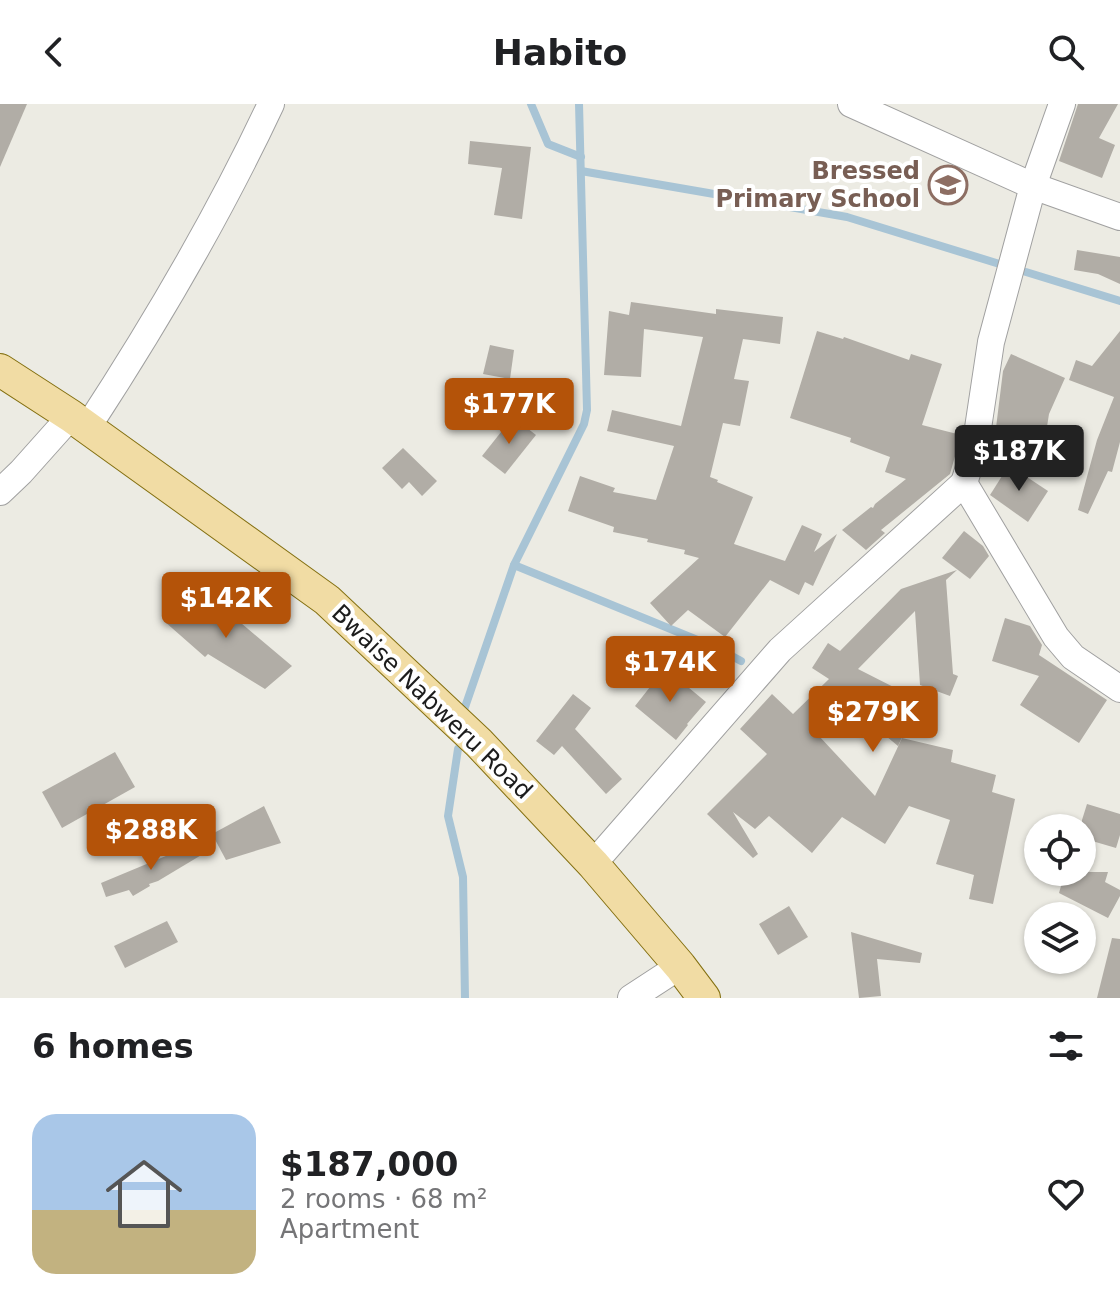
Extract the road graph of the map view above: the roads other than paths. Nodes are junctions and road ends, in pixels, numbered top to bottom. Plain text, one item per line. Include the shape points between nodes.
1 (271, 104) edge
2 (851, 104) edge
3 (1062, 104) edge
4 (1033, 186) junction
5 (1120, 217) edge
6 (0, 370) edge
7 (79, 422) junction
8 (964, 483) junction
9 (0, 492) edge
10 (1120, 689) edge
11 (593, 864) junction
12 (680, 966) junction
13 (631, 998) edge
14 (704, 998) edge

1 - 7 street via 203,238 131,362
2 - 4 street
3 - 4 street
4 - 5 street
4 - 8 street via 991,342 975,448
6 - 7 main road, Bwaise Nabweru Road
7 - 9 street
7 - 11 main road, Bwaise Nabweru Road via 327,600 479,743
8 - 10 street via 1056,637 1073,657
8 - 11 street via 780,650
11 - 12 main road, Bwaise Nabweru Road
12 - 13 street
12 - 14 main road, Bwaise Nabweru Road

